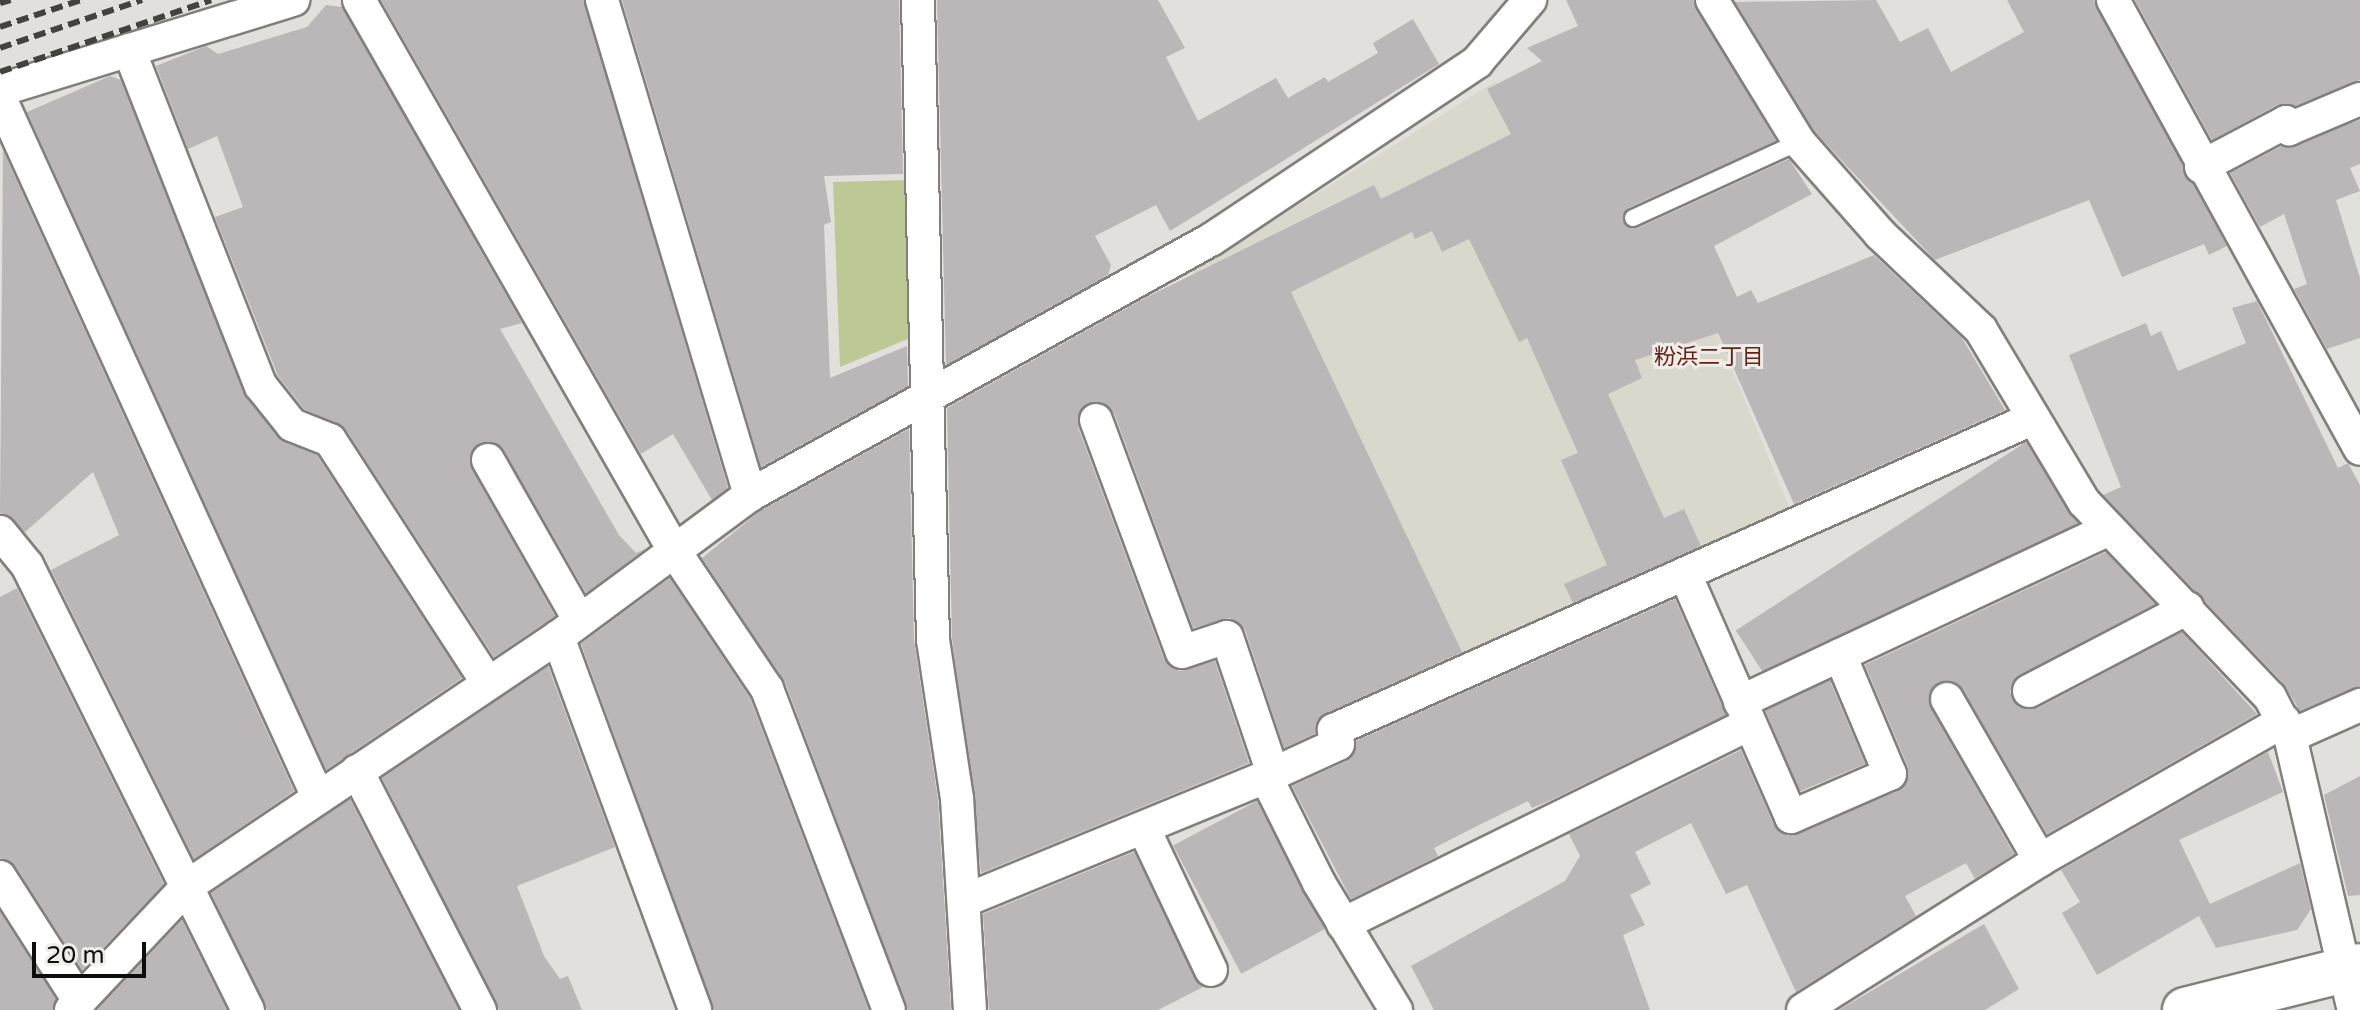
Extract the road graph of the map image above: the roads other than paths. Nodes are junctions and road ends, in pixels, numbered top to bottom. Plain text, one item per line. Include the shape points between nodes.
1 (293, 0) edge
2 (359, 0) edge
3 (602, 0) edge
4 (918, 0) edge
5 (1530, 0) edge
6 (1712, 0) edge
7 (2113, 0) edge
8 (129, 50) junction
9 (2360, 99) edge
10 (1, 106) edge
11 (1799, 142) junction
12 (2201, 167) junction
13 (1633, 218) dead end
14 (930, 398) junction
15 (2032, 419) junction
16 (1096, 420) dead end
17 (2360, 449) edge
18 (488, 460) dead end
19 (750, 495) junction
20 (2108, 530) junction
21 (0, 532) edge
22 (675, 552) junction
23 (1685, 574) junction
24 (2188, 608) junction
25 (569, 629) junction
26 (1840, 655) junction
27 (488, 683) junction
28 (2029, 691) dead end
29 (1947, 699) dead end
30 (2360, 705) edge
31 (1745, 713) junction
32 (2287, 728) junction
33 (357, 771) junction
34 (1269, 775) junction
35 (318, 797) junction
36 (1144, 829) junction
37 (2040, 860) junction
38 (0, 877) edge
39 (189, 885) junction
40 (966, 900) junction
41 (1343, 924) junction
42 (1211, 970) dead end
43 (2352, 982) edge
44 (76, 1006) edge
45 (248, 1010) edge
46 (480, 1010) edge
47 (695, 1010) edge
48 (889, 1010) edge
49 (970, 1010) edge
50 (1396, 1010) edge
51 (1803, 1010) edge
52 (2185, 1010) edge

1 - 8 street
2 - 22 street
3 - 19 street
4 - 14 street
5 - 14 street via 1477,62 1252,212
6 - 11 street
7 - 12 street
8 - 10 street
8 - 27 street via 261,386 292,425 330,440
9 - 12 street via 2289,129 2286,122
10 - 35 street
11 - 13 lane
11 - 15 street via 1880,234 1981,330
12 - 17 street
14 - 19 street
14 - 40 street via 933,640
15 - 20 street
15 - 23 street
16 - 34 street via 1182,652 1227,637
18 - 25 street
19 - 22 street
20 - 24 street
20 - 26 street
21 - 39 street via 27,565
22 - 25 street
22 - 48 street via 767,689
23 - 31 street
23 - 34 street via 1334,730 1338,744
24 - 28 street
24 - 32 street via 2235,653
25 - 27 street
25 - 47 street
26 - 31 street
26 - 31 street via 1890,774 1791,817
27 - 33 street
29 - 37 street
30 - 32 street
31 - 41 street
32 - 37 street
32 - 43 street
33 - 35 street
33 - 46 street
34 - 36 street
34 - 41 street
35 - 39 street
36 - 40 street
36 - 42 street
37 - 51 street
38 - 44 street
39 - 44 street
39 - 45 street
40 - 49 street
41 - 50 street
43 - 52 highway

